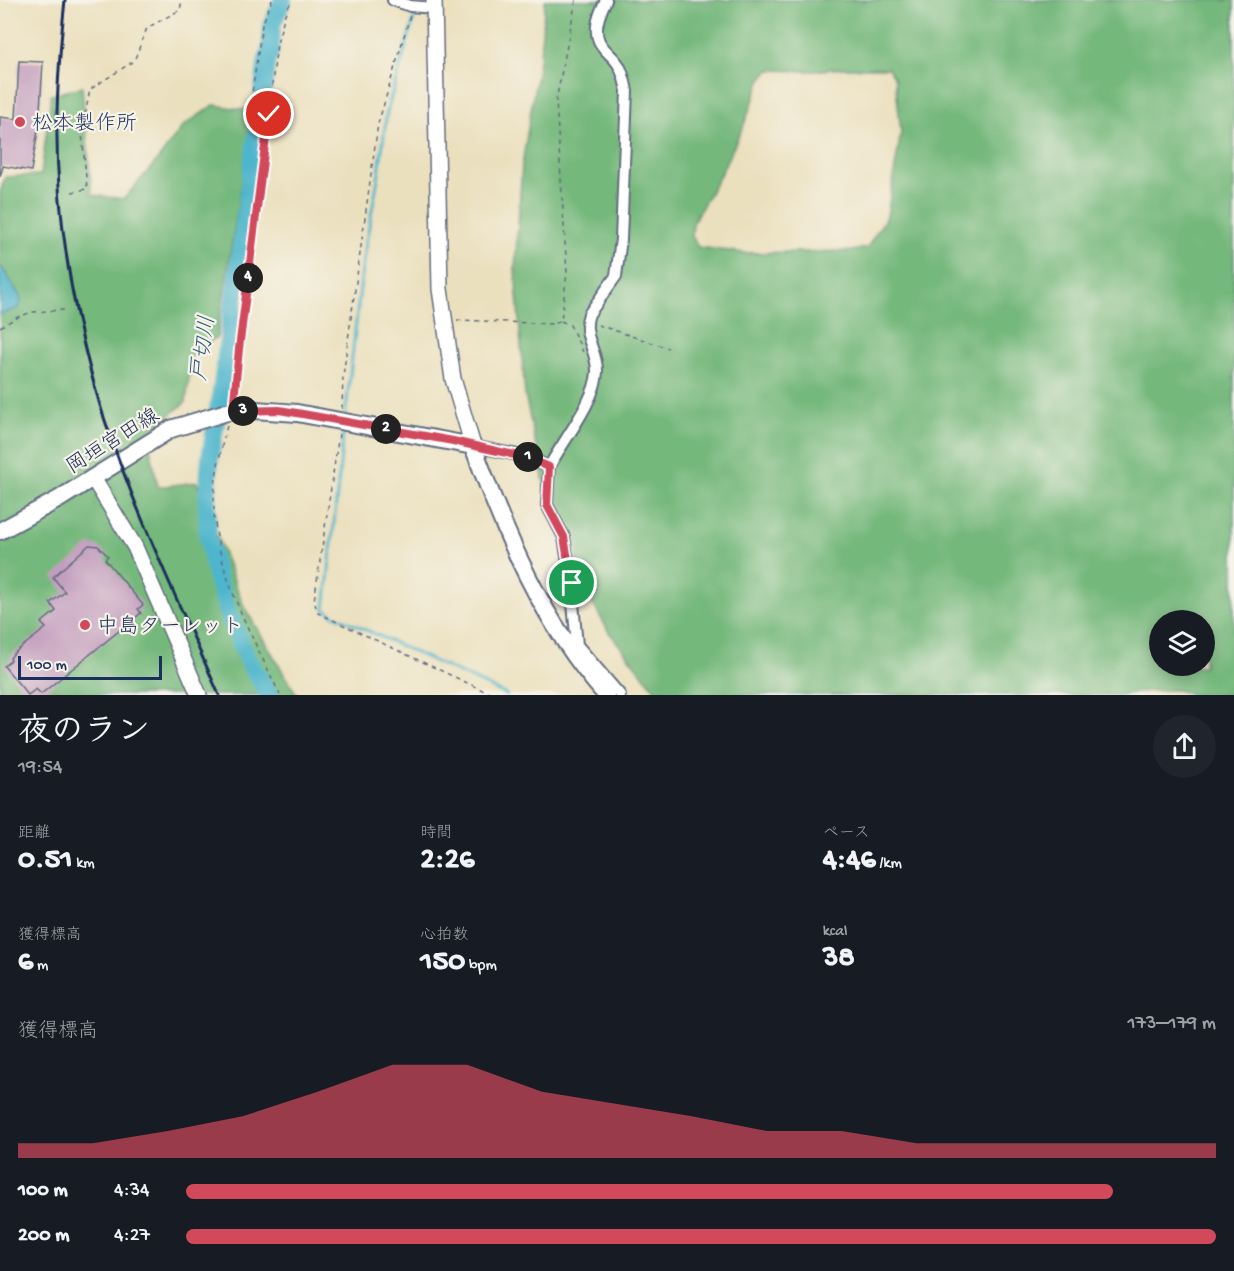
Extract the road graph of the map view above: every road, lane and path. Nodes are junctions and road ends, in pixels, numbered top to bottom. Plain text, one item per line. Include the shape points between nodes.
1 (182, 0) edge
2 (272, 0) edge
3 (292, 0) edge
4 (393, 0) edge
5 (576, 0) edge
6 (606, 0) edge
7 (434, 4) edge
8 (410, 6) junction
9 (251, 100) dead end
10 (72, 192) dead end
11 (64, 310) dead end
12 (561, 320) junction
13 (443, 321) junction
14 (586, 321) junction
15 (0, 327) edge
16 (668, 348) dead end
17 (597, 364) junction
18 (230, 412) junction
19 (341, 421) junction
20 (472, 446) junction
21 (549, 467) junction
22 (93, 478) junction
23 (0, 531) edge
24 (199, 695) edge
25 (280, 695) edge
26 (493, 695) edge
27 (606, 695) edge
28 (620, 695) edge

1 - 10 path via 180,10 147,28 134,61 92,88 82,133 87,189
2 - 9 path via 262,25
3 - 18 path via 277,44
4 - 8 street
5 - 12 path via 556,101 567,273
6 - 14 street via 600,12 598,36 617,63 627,91 621,239 616,276
7 - 8 street
7 - 13 street via 438,255
8 - 19 path via 378,124 343,376
11 - 15 path via 32,312
12 - 13 path via 555,324
12 - 17 path via 570,325 580,351
13 - 20 street via 453,379
14 - 16 path
14 - 17 street
17 - 21 street via 593,392
18 - 19 main road, 岡垣宮田線 via 279,410
18 - 22 main road, 岡垣宮田線 via 165,432
18 - 25 path via 218,465 214,521 224,570
19 - 20 main road, 岡垣宮田線
19 - 26 path via 314,601 318,613
20 - 21 street via 528,458
20 - 27 main road via 530,584 554,626
21 - 28 street via 547,505 564,537 577,645
22 - 23 main road, 岡垣宮田線
22 - 24 street via 142,562

